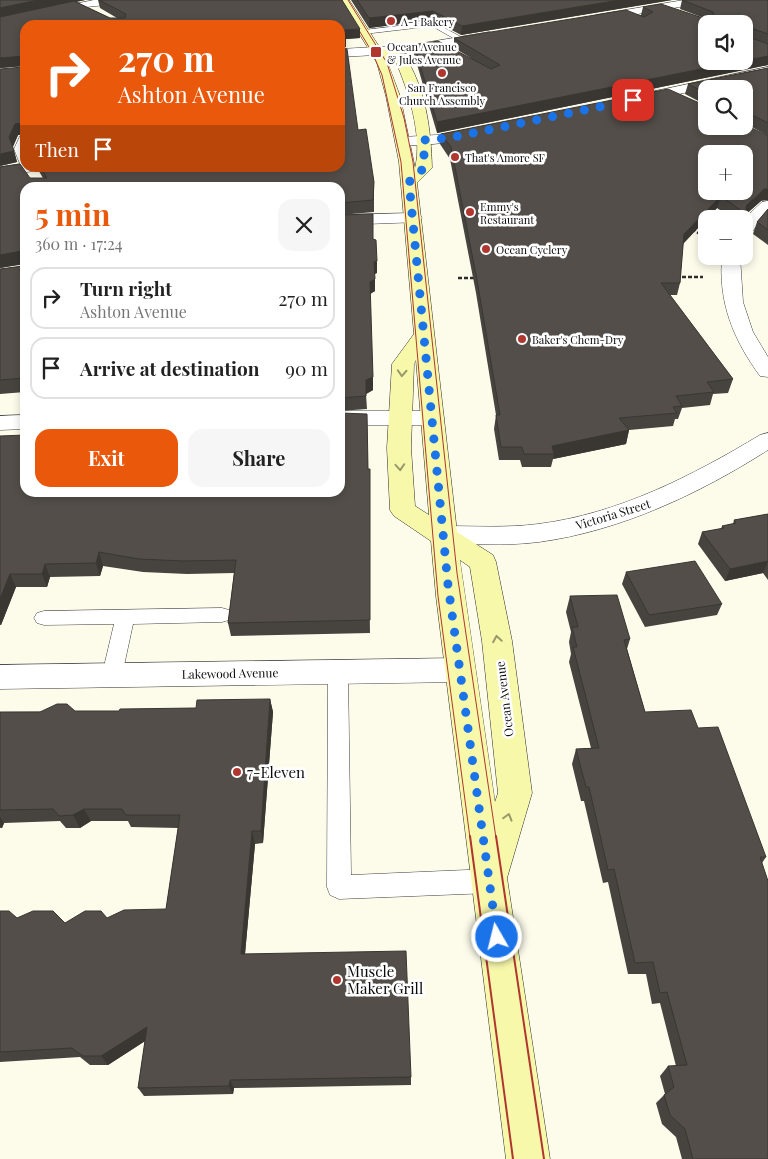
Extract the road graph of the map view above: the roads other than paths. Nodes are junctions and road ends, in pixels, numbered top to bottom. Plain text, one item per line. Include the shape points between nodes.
1 (54, 0) edge
2 (126, 0) edge
3 (344, 0) edge
4 (642, 0) edge
5 (703, 0) edge
6 (81, 3) edge
7 (660, 7) junction
8 (624, 13) junction
9 (101, 14) edge
10 (679, 14) edge
11 (638, 19) edge
12 (586, 20) edge
13 (0, 22) edge
14 (364, 32) junction
15 (501, 34) edge
16 (352, 38) edge
17 (463, 40) junction
18 (437, 44) junction
19 (377, 51) junction
20 (453, 53) edge
21 (345, 54) edge
22 (768, 71) edge
23 (667, 92) junction
24 (621, 102) edge
25 (687, 102) edge
26 (494, 128) edge
27 (424, 140) junction
28 (403, 141) junction
29 (0, 172) edge
30 (31, 172) edge
31 (409, 182) junction
32 (768, 206) edge
33 (413, 218) junction
34 (753, 218) edge
35 (345, 220) edge
36 (730, 265) edge
37 (424, 334) junction
38 (768, 371) edge
39 (345, 418) edge
40 (400, 418) junction
41 (432, 418) junction
42 (20, 422) edge
43 (0, 423) edge
44 (768, 440) edge
45 (443, 535) junction
46 (222, 615) dead end
47 (125, 617) junction
48 (44, 618) dead end
49 (460, 670) junction
50 (338, 672) junction
51 (112, 675) junction
52 (0, 677) edge
53 (490, 881) junction
54 (528, 1159) edge

1 - 6 street
2 - 6 street
3 - 14 main road, Ocean Avenue
4 - 7 street
5 - 7 street
6 - 9 street
6 - 13 street
7 - 8 street
7 - 10 street
8 - 11 lane
8 - 12 street
14 - 17 lane via 433,24
14 - 19 main road, Ocean Avenue
15 - 17 street
16 - 19 main road via 357,45
17 - 18 street
18 - 19 street
18 - 20 lane
19 - 21 street
19 - 27 main road via 400,58 414,94
19 - 28 main road, Ocean Avenue via 393,96
22 - 23 street
23 - 24 street
23 - 25 street
26 - 27 street
27 - 28 street
27 - 31 main road via 424,168
28 - 31 main road, Ocean Avenue
29 - 30 street
31 - 33 main road, Ocean Avenue
32 - 34 street
33 - 35 street
33 - 37 main road, Ocean Avenue
36 - 38 street via 728,277 743,334
37 -> 40 main road, Ocean Avenue via 403,364
37 - 41 main road, Ocean Avenue
39 - 40 street
40 - 41 street
40 -> 45 main road, Ocean Avenue via 404,510
41 - 45 main road, Ocean Avenue
42 - 43 street
44 - 45 street, Victoria Street via 718,472 644,506 533,534
45 - 49 main road, Ocean Avenue
53 -> 45 main road, Ocean Avenue via 515,793 497,641 483,562
46 - 47 lane
47 - 48 lane
47 - 51 lane
49 - 50 street, Lakewood Avenue
49 - 53 main road, Ocean Avenue
50 - 51 street, Lakewood Avenue
50 - 53 lane via 339,887
51 - 52 street, Lakewood Avenue
53 - 54 main road, Ocean Avenue

